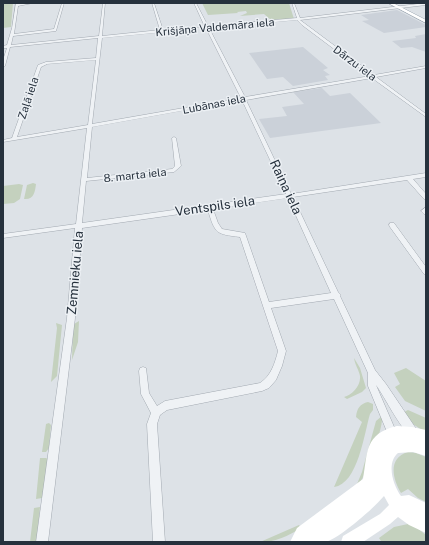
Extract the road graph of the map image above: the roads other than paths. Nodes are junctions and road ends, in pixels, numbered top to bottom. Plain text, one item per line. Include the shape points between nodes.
1 (32, 3) edge
2 (63, 3) edge
3 (104, 3) edge
4 (153, 3) edge
5 (195, 3) edge
6 (292, 3) edge
7 (390, 3) edge
8 (17, 4) edge
9 (426, 4) edge
10 (398, 8) junction
11 (299, 20) junction
12 (426, 22) edge
13 (207, 27) junction
14 (162, 31) junction
15 (12, 35) junction
16 (100, 37) junction
17 (8, 46) junction
18 (3, 47) edge
19 (96, 59) junction
20 (3, 66) edge
21 (426, 67) edge
22 (371, 75) junction
23 (243, 98) junction
24 (426, 116) edge
25 (90, 126) junction
26 (174, 138) dead end
27 (14, 139) junction
28 (3, 141) edge
29 (426, 175) edge
30 (408, 177) junction
31 (84, 180) junction
32 (289, 195) junction
33 (426, 198) edge
34 (210, 208) junction
35 (426, 209) edge
36 (426, 213) edge
37 (79, 225) junction
38 (392, 225) dead end
39 (3, 236) edge
40 (426, 272) edge
41 (337, 295) junction
42 (267, 306) junction
43 (143, 371) dead end
44 (372, 373) junction
45 (156, 412) junction
46 (421, 435) edge
47 (393, 440) junction
48 (426, 449) edge
49 (386, 484) junction
50 (398, 507) junction
51 (426, 511) edge
52 (426, 525) edge
53 (42, 542) edge
54 (159, 542) edge
55 (298, 542) edge
56 (309, 542) edge
57 (349, 542) edge

1 - 8 street
2 - 15 street via 54,30
3 - 16 street, Zemnieku iela
4 - 14 street
5 - 13 street, Raiņa iela
6 - 11 street
7 - 10 main road
8 - 15 street
9 - 10 street, Krišjāņa Valdemāra iela
10 - 11 street, Krišjāņa Valdemāra iela
10 - 12 main road
11 - 13 street, Krišjāņa Valdemāra iela
11 - 22 street, Dārzu iela
13 - 14 street, Krišjāņa Valdemāra iela
13 - 23 street, Raiņa iela
14 - 16 street, Krišjāņa Valdemāra iela
15 - 17 street
16 - 17 street, Krišjāņa Valdemāra iela
16 - 19 street, Zemnieku iela
17 - 18 street, Krišjāņa Valdemāra iela
17 - 20 street
19 - 25 street, Zemnieku iela
19 - 27 street, Zaļā iela via 46,63 39,66
21 - 22 street, Lubānas iela
22 - 23 street, Lubānas iela
22 - 24 street, Dārzu iela
23 - 25 street, Lubānas iela
23 - 32 street, Raiņa iela
25 - 27 street, Lubānas iela
25 - 31 street, Zemnieku iela
26 - 31 street, 8. marta iela via 178,166 174,170
27 - 28 street, Lubānas iela
29 - 30 street, Ventspils iela
30 - 32 street, Ventspils iela
30 - 33 street
31 - 37 street, Zemnieku iela
32 - 34 street, Ventspils iela
32 - 41 street, Raiņa iela
34 - 37 street, Ventspils iela
34 - 42 street via 220,232 243,235
35 - 36 street
37 - 39 street, Ventspils iela
37 - 53 street, Zemnieku iela via 71,318
38 - 40 street
41 - 42 street
41 - 44 street, Raiņa iela
42 - 45 street via 282,351 267,385 165,406
43 - 45 street via 145,394
44 - 46 street, Raiņa iela via 382,384 402,418
44 - 47 street, Raiņa iela via 372,386
45 - 54 street via 152,424
46 - 47 main road
47 - 48 main road via 400,445
47 - 49 main road via 384,464
47 - 55 main road via 381,440 374,449 369,484 303,534
49 - 50 main road
49 - 56 main road via 371,500 335,528
50 - 51 main road via 409,503
50 - 52 main road
50 - 57 main road via 385,519

